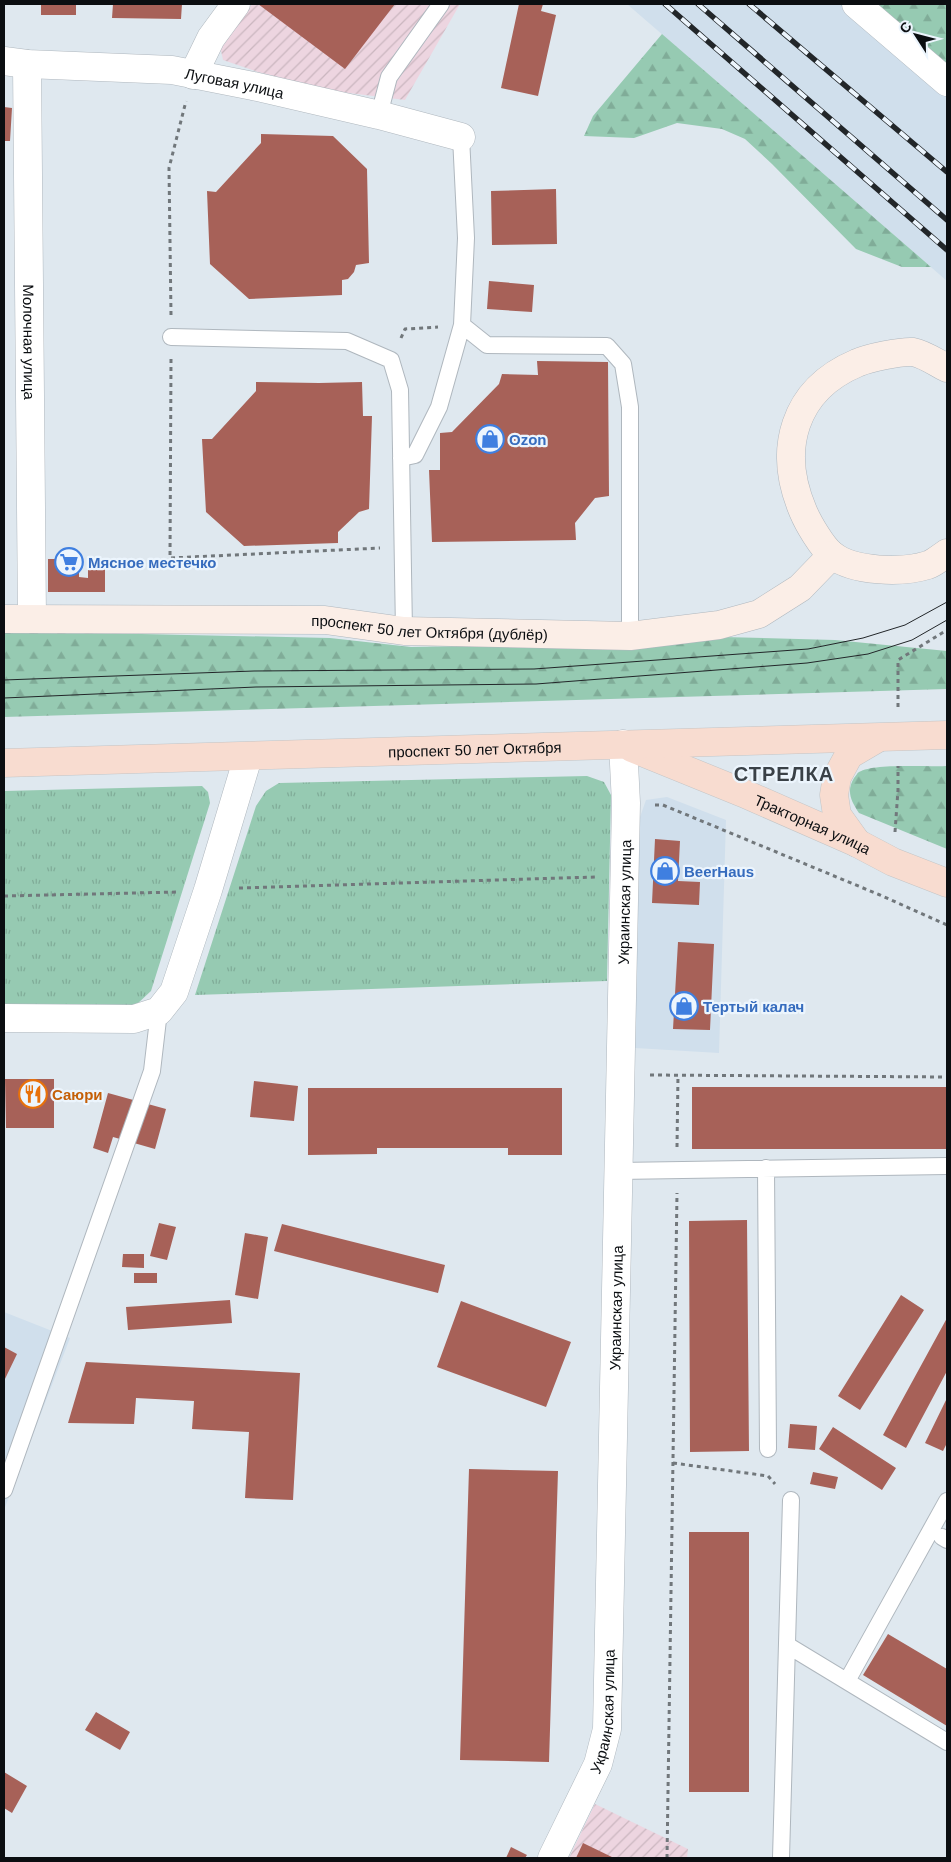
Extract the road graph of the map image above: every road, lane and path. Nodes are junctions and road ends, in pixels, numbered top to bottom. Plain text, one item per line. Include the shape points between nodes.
1 (236, 4) edge
2 (441, 4) edge
3 (856, 4) edge
4 (15, 62) edge
5 (193, 75) junction
6 (947, 82) edge
7 (379, 115) junction
8 (462, 137) joint
9 (462, 325) junction
10 (171, 337) junction
11 (390, 360) junction
12 (947, 368) edge
13 (401, 458) junction
14 (403, 547) junction
15 (947, 554) edge
16 (832, 555) junction
17 (4, 618) edge
18 (32, 618) junction
19 (947, 630) edge
20 (404, 631) junction
21 (630, 636) junction
22 (947, 735) edge
23 (888, 737) junction
24 (623, 744) junction
25 (248, 757) junction
26 (4, 763) edge
27 (898, 790) dead end
28 (626, 803) junction
29 (857, 843) junction
30 (600, 877) dead end
31 (947, 883) edge
32 (208, 890) junction
33 (4, 896) edge
34 (947, 925) edge
35 (159, 1011) junction
36 (4, 1018) edge
37 (621, 1075) junction
38 (678, 1075) junction
39 (947, 1077) edge
40 (947, 1166) edge
41 (766, 1168) junction
42 (677, 1170) junction
43 (618, 1171) junction
44 (768, 1449) dead end
45 (673, 1463) junction
46 (4, 1490) edge
47 (791, 1500) joint
48 (947, 1501) edge
49 (788, 1645) junction
50 (847, 1681) junction
51 (947, 1742) edge
52 (552, 1858) edge
53 (667, 1858) edge
54 (781, 1858) edge

1 - 5 street via 212,38
2 - 7 lane via 390,77
3 - 6 street
4 - 5 street, Луговая улица via 172,70
4 - 18 street, Молочная улица
5 - 7 street, Луговая улица
5 - 10 path via 169,168
7 - 8 street, Луговая улица
8 - 9 lane via 466,238
9 - 11 path via 405,329
9 - 13 lane via 439,407 415,455
9 - 21 lane via 487,345 607,346 623,364 630,407
10 - 11 lane via 347,342
10 - 14 path via 170,558
11 - 13 lane via 400,390
12 - 16 street via 913,352 869,358 845,368 824,383 803,407 792,435 795,491 809,525
13 - 14 lane
14 - 20 lane
15 - 16 street via 928,565 886,571 853,565
16 - 21 street, проспект 50 лет Октября (дублёр) via 800,588 759,614 719,625
17 - 18 street, проспект 50 лет Октября (дублёр)
18 - 20 street, проспект 50 лет Октября (дублёр) via 325,620
19 - 23 path via 898,660
20 - 21 street, проспект 50 лет Октября (дублёр)
22 - 23 main road, проспект 50 лет Октября
23 - 24 main road, проспект 50 лет Октября
23 - 27 path
23 - 29 main road via 849,755 837,777 834,795 837,815
24 - 25 main road, проспект 50 лет Октября
24 - 28 street, Украинская улица
24 - 29 main road, Тракторная улица
25 - 26 main road, проспект 50 лет Октября
25 - 32 street
28 - 34 path via 663,805
28 - 37 street, Украинская улица
29 - 31 main road, Тракторная улица via 893,862
30 - 32 path
32 - 33 path
32 - 35 street via 174,992
35 - 36 street via 134,1019
35 - 46 lane via 152,1071
37 - 38 path
37 - 43 street, Украинская улица
38 - 39 path
38 - 42 path
40 - 41 lane
41 - 42 lane
41 - 44 lane
42 - 43 lane
42 - 45 path
43 - 52 street, Украинская улица via 607,1729 598,1764
45 - 47 path via 768,1476
45 - 53 path
47 - 49 lane
48 - 50 lane
49 - 50 lane
49 - 54 lane
50 - 51 lane

